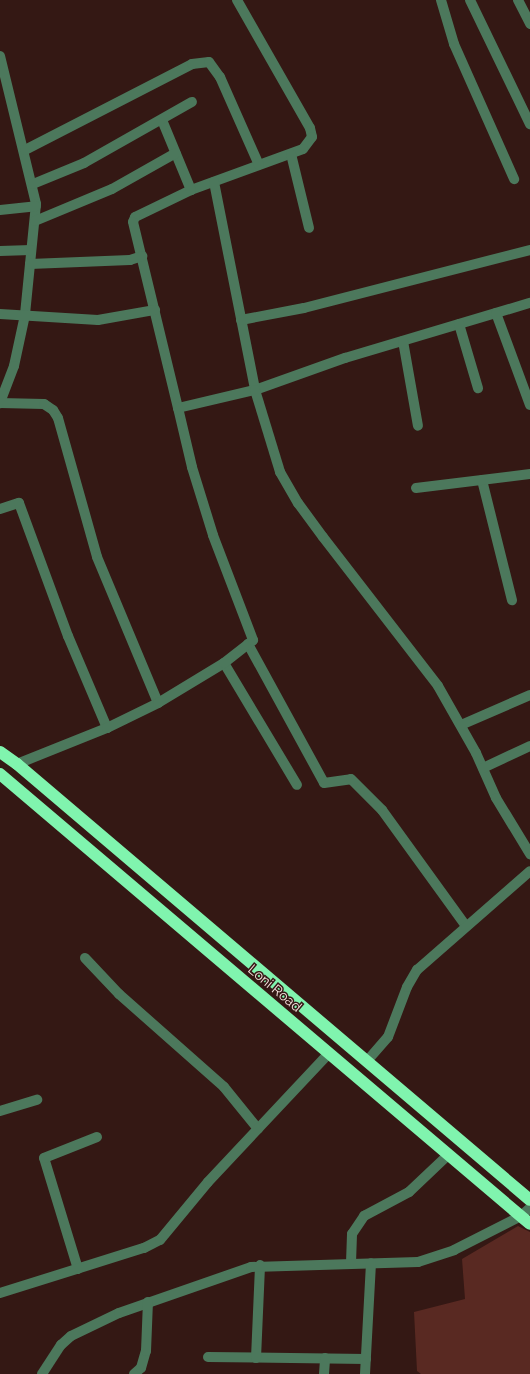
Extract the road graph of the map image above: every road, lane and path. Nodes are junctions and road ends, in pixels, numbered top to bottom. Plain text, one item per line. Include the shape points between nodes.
1 (237, 0) edge
2 (441, 0) edge
3 (470, 0) edge
4 (518, 0) edge
5 (530, 24) edge
6 (0, 56) edge
7 (192, 102) dead end
8 (162, 120) junction
9 (530, 124) edge
10 (25, 150) junction
11 (176, 153) junction
12 (291, 154) junction
13 (259, 165) junction
14 (514, 179) dead end
15 (214, 182) junction
16 (33, 184) junction
17 (191, 190) junction
18 (36, 206) junction
19 (0, 210) edge
20 (35, 221) junction
21 (309, 228) dead end
22 (32, 250) junction
23 (530, 250) edge
24 (0, 252) edge
25 (142, 256) junction
26 (30, 264) junction
27 (530, 303) edge
28 (155, 310) junction
29 (496, 313) junction
30 (0, 314) edge
31 (25, 315) junction
32 (241, 320) junction
33 (459, 324) junction
34 (403, 341) junction
35 (478, 388) dead end
36 (255, 390) junction
37 (0, 403) edge
38 (530, 405) edge
39 (178, 408) junction
40 (418, 426) dead end
41 (530, 474) edge
42 (482, 480) junction
43 (416, 488) dead end
44 (0, 509) edge
45 (512, 600) dead end
46 (248, 644) junction
47 (224, 663) junction
48 (530, 695) edge
49 (158, 704) junction
50 (461, 725) junction
51 (107, 728) junction
52 (530, 746) edge
53 (0, 752) edge
54 (17, 764) junction
55 (483, 768) junction
56 (0, 774) edge
57 (297, 785) dead end
58 (530, 854) edge
59 (530, 871) edge
60 (466, 926) junction
61 (85, 958) dead end
62 (328, 1053) junction
63 (367, 1061) junction
64 (37, 1100) dead end
65 (0, 1111) edge
66 (258, 1129) junction
67 (97, 1137) dead end
68 (448, 1155) junction
69 (530, 1200) edge
70 (527, 1216) edge
71 (351, 1263) junction
72 (370, 1263) junction
73 (260, 1265) junction
74 (78, 1269) junction
75 (0, 1293) edge
76 (148, 1302) junction
77 (208, 1357) dead end
78 (256, 1358) junction
79 (325, 1358) junction
80 (366, 1359) junction
81 (42, 1374) edge
82 (134, 1374) edge
83 (324, 1374) edge
84 (365, 1374) edge

1 - 12 street via 310,128 312,137 309,144
2 - 14 street via 454,44
3 - 9 street
4 - 5 street
6 - 10 street
7 - 8 street
8 - 11 street
8 - 16 street via 84,163
10 - 13 street via 192,64 209,62 220,77
10 - 16 street
11 - 17 street
11 - 20 street via 112,188
12 - 13 street
12 - 21 street
13 - 15 street
15 - 17 street
15 - 32 street
16 - 18 street
17 - 25 street via 135,217 133,222
18 - 19 street
18 - 20 street
20 - 22 street
22 - 24 street
22 - 26 street
23 - 32 street via 304,308
25 - 26 street via 130,260
25 - 28 street
26 - 31 street
27 - 29 street
28 - 31 street via 98,320
28 - 39 street
29 - 33 street
29 - 38 street
30 - 31 street
31 - 37 street via 14,366
32 - 36 street
33 - 34 street
33 - 35 street
34 - 36 street
34 - 40 street
36 - 39 street
36 - 50 street via 280,472 298,503 438,686
37 - 49 street via 44,404 53,410 58,418 97,557
39 - 46 street via 192,467 213,535 253,640
41 - 42 street
42 - 43 street
42 - 45 street
44 - 51 street via 19,504 68,636
46 - 47 street
46 - 60 street via 324,783 351,779 382,810
47 - 49 street
47 - 57 street
48 - 50 street
49 - 51 street
50 - 55 street
51 - 54 street
52 - 55 street
53 - 54 highway, Loni Road
54 - 63 highway, Loni Road
55 - 58 street via 496,798
56 - 62 highway, Loni Road
59 - 60 street
60 - 63 street via 416,970 388,1037
61 - 66 street via 119,994 224,1087
62 - 66 street
62 - 68 highway, Loni Road
63 - 69 highway, Loni Road
64 - 65 street
66 - 74 street via 160,1240 144,1248
67 - 74 street via 44,1158
68 - 70 highway, Loni Road
68 - 71 street via 409,1192 364,1216 352,1234
70 - 72 street via 435,1258 418,1262
71 - 72 street
71 - 73 street
72 - 80 street
73 - 76 street
73 - 78 street
74 - 75 street
76 - 81 street via 119,1312 71,1336 61,1345
76 - 82 street via 146,1352 141,1368
77 - 78 street
78 - 79 street
79 - 80 street
79 - 83 street
80 - 84 street

